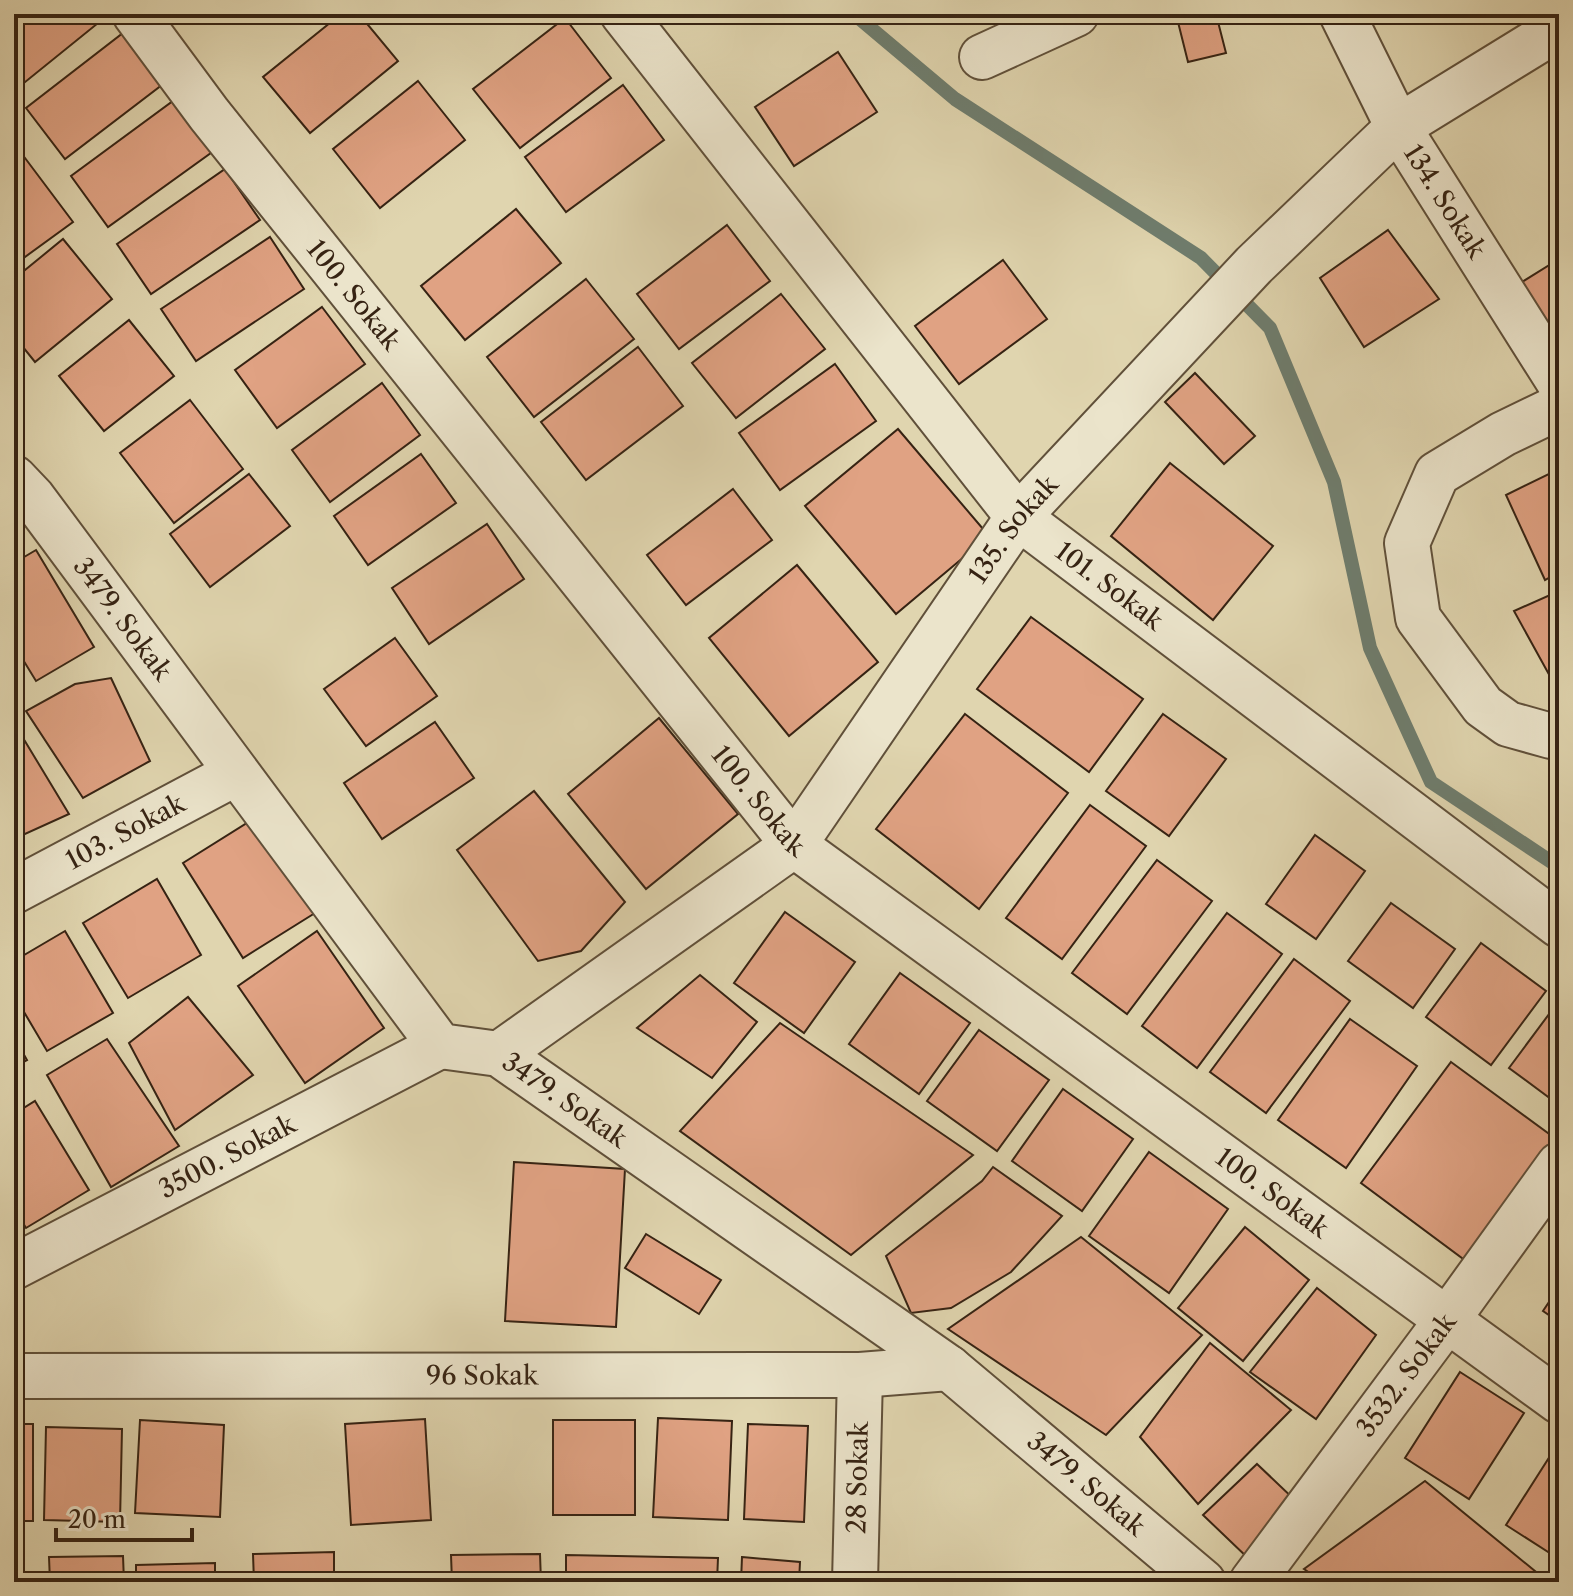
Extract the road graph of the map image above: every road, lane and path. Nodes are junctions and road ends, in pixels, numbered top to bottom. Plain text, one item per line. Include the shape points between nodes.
1 (135, 14) edge
2 (623, 14) edge
3 (1076, 14) edge
4 (1342, 14) edge
5 (1559, 28) edge
6 (982, 57) dead end
7 (1398, 127) junction
8 (1559, 382) edge
9 (1559, 407) edge
10 (20, 495) edge
11 (1018, 517) junction
12 (1559, 735) edge
13 (236, 773) junction
14 (794, 845) junction
15 (14, 891) edge
16 (1559, 925) edge
17 (440, 1046) junction
18 (499, 1054) junction
19 (1559, 1165) edge
20 (14, 1267) edge
21 (1447, 1320) junction
22 (949, 1368) junction
23 (860, 1375) junction
24 (14, 1376) edge
25 (1559, 1401) edge
26 (855, 1582) edge
27 (1203, 1582) edge
28 (1252, 1582) edge

1 - 14 street, 100. Sokak via 209,114
2 - 11 street, 101. Sokak
3 - 6 street
4 - 7 street, 134. Sokak
5 - 7 street, 135. Sokak
7 - 8 street, 134. Sokak
7 - 11 street, 135. Sokak via 1254,265
9 - 12 street via 1437,474 1407,543 1418,618 1483,706 1508,724
10 - 13 street, 3479. Sokak
11 - 14 street, 135. Sokak
11 - 16 street, 101. Sokak
13 - 15 street, 103. Sokak
13 - 17 street, 3479. Sokak
14 - 18 street, 135. Sokak
14 - 21 street, 100. Sokak
17 - 18 street, 3479. Sokak
17 - 20 street, 3500. Sokak
18 - 22 street, 3479. Sokak
19 - 21 street, 3532. Sokak
21 - 25 street, 100. Sokak
21 - 28 street, 3532. Sokak
22 - 23 street, 96 Sokak
22 - 27 street, 3479. Sokak
23 - 24 street, 96 Sokak
23 - 26 street, 28 Sokak

